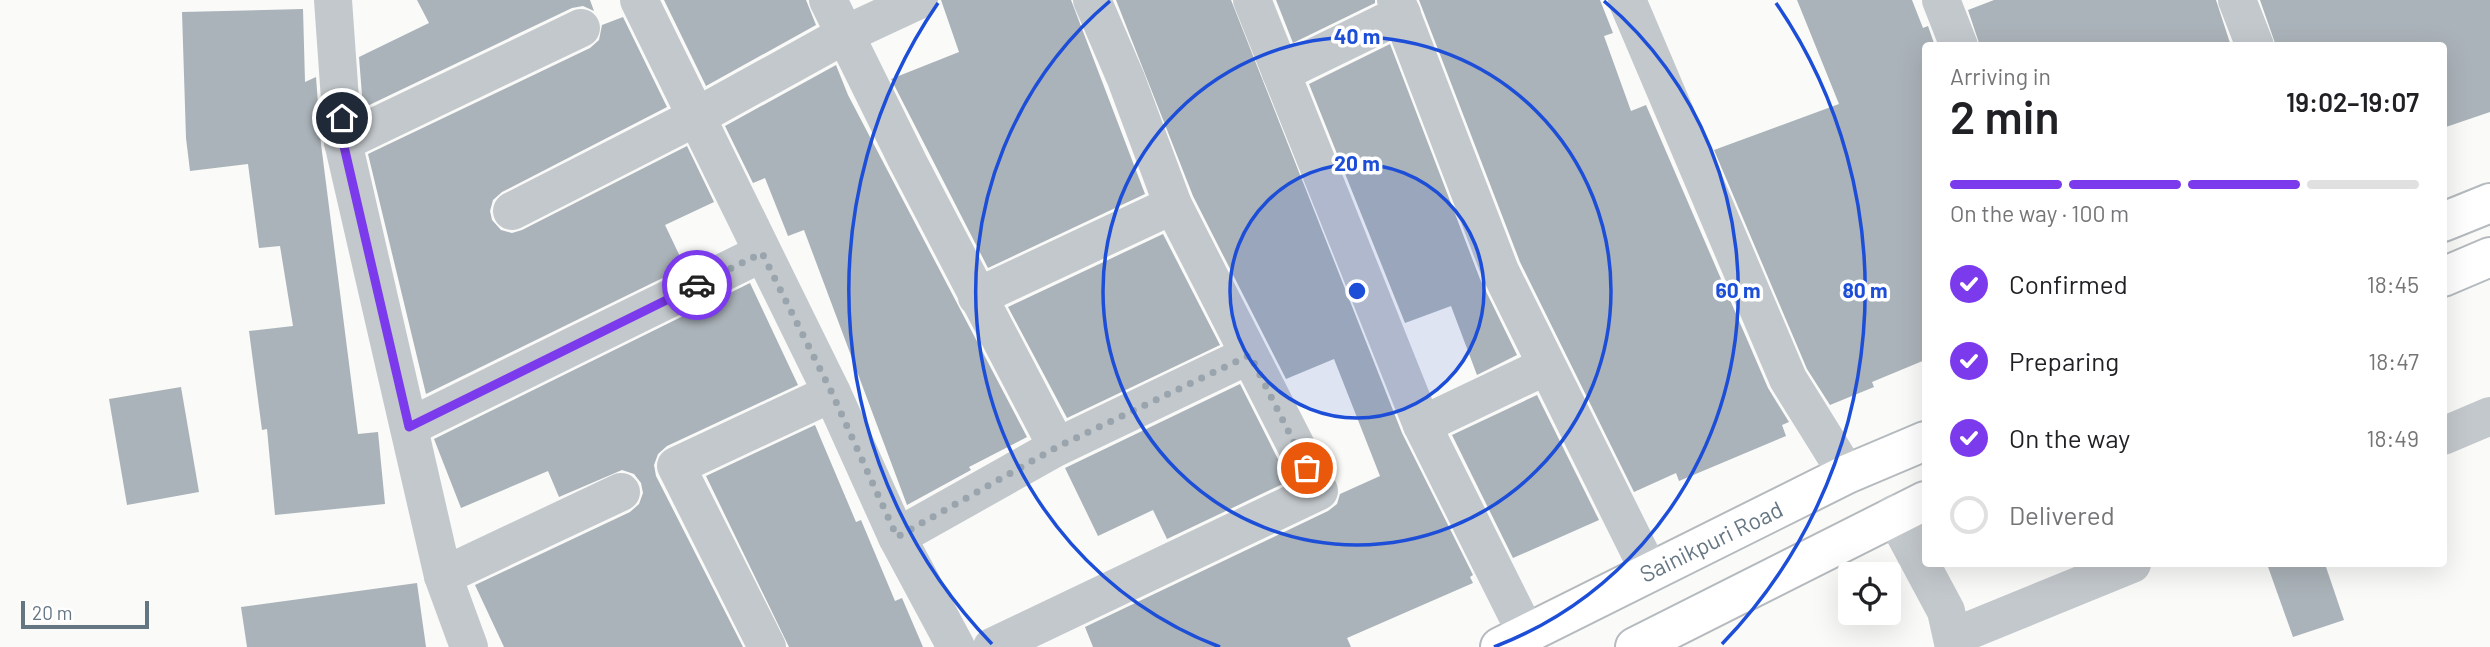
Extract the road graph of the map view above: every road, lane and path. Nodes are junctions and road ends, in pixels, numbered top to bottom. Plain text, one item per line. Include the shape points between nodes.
1 (332, 0) edge
2 (639, 0) edge
3 (828, 0) edge
4 (919, 0) edge
5 (1092, 0) edge
6 (1252, 0) edge
7 (1628, 0) edge
8 (1941, 0) edge
9 (2236, 0) edge
10 (1399, 7) edge
11 (580, 28) dead end
12 (846, 34) junction
13 (1957, 42) edge
14 (2253, 42) edge
15 (1281, 73) junction
16 (694, 118) junction
17 (343, 142) junction
18 (2490, 203) edge
19 (1173, 205) junction
20 (512, 211) dead end
21 (2447, 220) edge
22 (762, 253) junction
23 (2490, 257) edge
24 (2447, 275) edge
25 (977, 297) junction
26 (1250, 355) junction
27 (1546, 366) junction
28 (832, 393) junction
29 (2490, 416) edge
30 (1422, 425) junction
31 (409, 427) junction
32 (2447, 434) edge
33 (1922, 441) edge
34 (1057, 447) junction
35 (1847, 474) junction
36 (621, 492) dead end
37 (1910, 507) edge
38 (897, 537) junction
39 (1922, 542) edge
40 (1931, 567) edge
41 (2125, 567) edge
42 (1649, 571) junction
43 (443, 576) junction
44 (1513, 640) edge
45 (1954, 642) edge
46 (469, 647) edge
47 (767, 647) edge
48 (956, 647) edge
49 (992, 647) edge
50 (1635, 647) edge

1 - 17 street
2 - 16 street
3 - 12 street
4 - 12 street
5 - 19 street
6 - 15 street
7 - 35 street via 1788,379
8 - 13 street
9 - 14 street
10 - 15 street
10 - 27 street via 1500,271
11 - 17 street
12 - 16 street
12 - 25 street
15 - 30 street
16 - 20 street
16 - 22 street
17 - 31 street
18 - 21 main road
19 - 25 street
19 - 26 street
22 - 28 street
22 - 31 street
23 - 24 main road
25 - 34 street
26 - 34 street
26 - 49 street via 1319,491
27 - 30 street
27 - 42 street
28 - 38 street
28 - 47 street via 676,466
29 - 32 street
30 - 44 street
31 - 43 street
33 - 35 main road, Sainikpuri Road
34 - 38 street
35 - 42 main road, Sainikpuri Road
36 - 43 street
37 - 39 street
37 - 50 main road
38 - 48 street
40 - 45 street
41 - 45 street
42 - 44 main road, Sainikpuri Road
43 - 46 street

